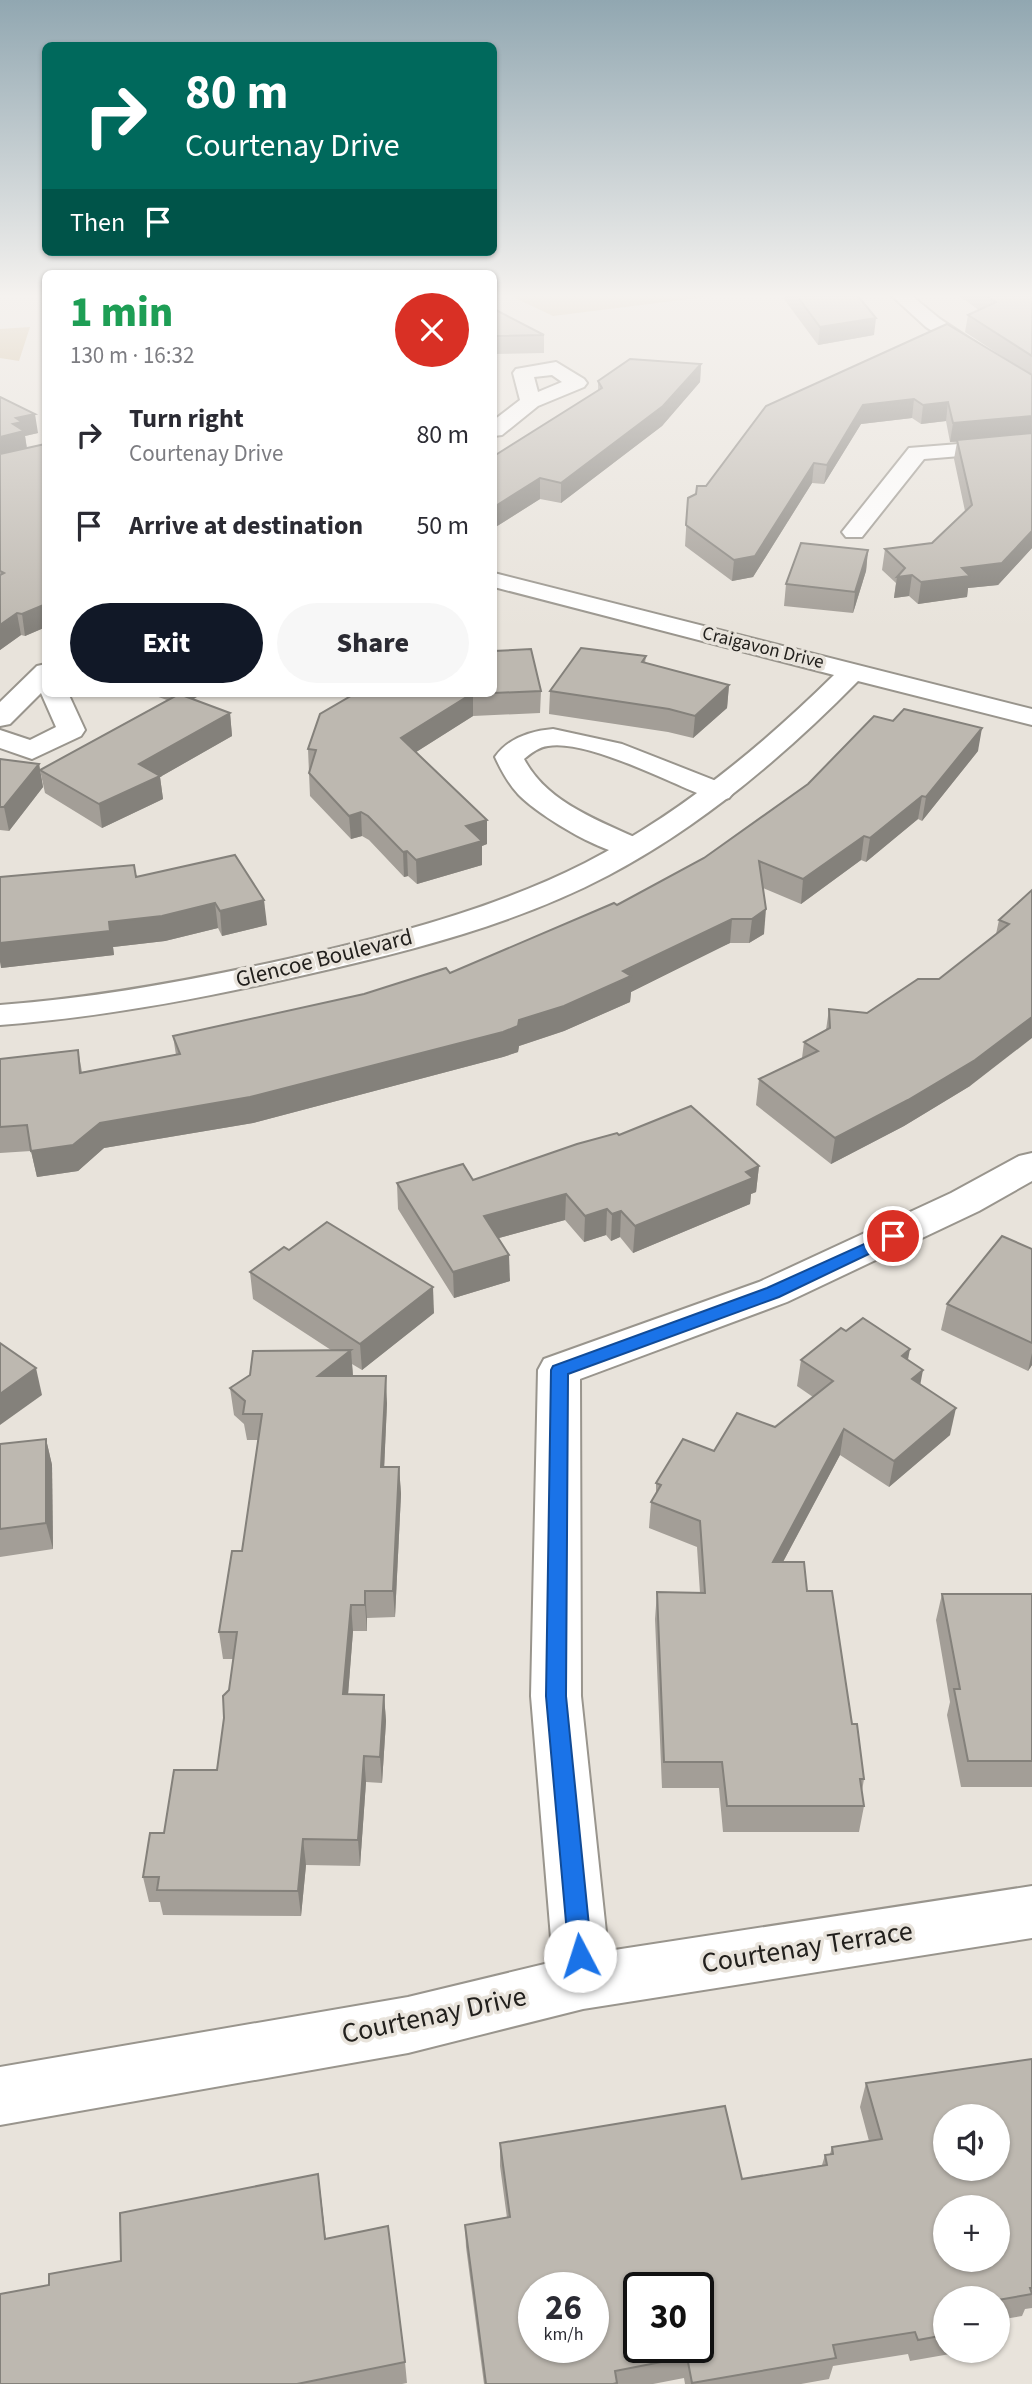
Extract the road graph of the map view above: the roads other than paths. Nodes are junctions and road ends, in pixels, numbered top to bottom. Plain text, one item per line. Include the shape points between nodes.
1 (524, 407) edge
2 (497, 428) edge
3 (1032, 444) edge
4 (854, 532) dead end
5 (497, 581) edge
6 (853, 671) junction
7 (42, 675) edge
8 (56, 697) edge
9 (1032, 717) edge
10 (0, 718) edge
11 (0, 738) edge
12 (719, 792) junction
13 (632, 848) junction
14 (0, 1016) edge
15 (1032, 1165) edge
16 (1032, 1912) edge
17 (583, 1982) junction
18 (0, 2096) edge

1 - 2 street
3 - 4 street via 917,453
5 - 6 street, Craigavon Drive
6 - 9 street, Craigavon Drive
6 - 12 street, Glencoe Boulevard via 770,752
7 - 10 street
8 - 11 street via 71,730 32,750
12 - 13 street, Glencoe Boulevard
12 - 13 street via 584,741 553,737 525,743 509,757 516,776 568,817
13 - 14 street, Glencoe Boulevard via 556,889 469,921 331,960 180,992
15 - 17 street via 773,1293 559,1370 556,1696
16 - 17 street, Courtenay Terrace
17 - 18 street, Courtenay Drive via 408,2025

